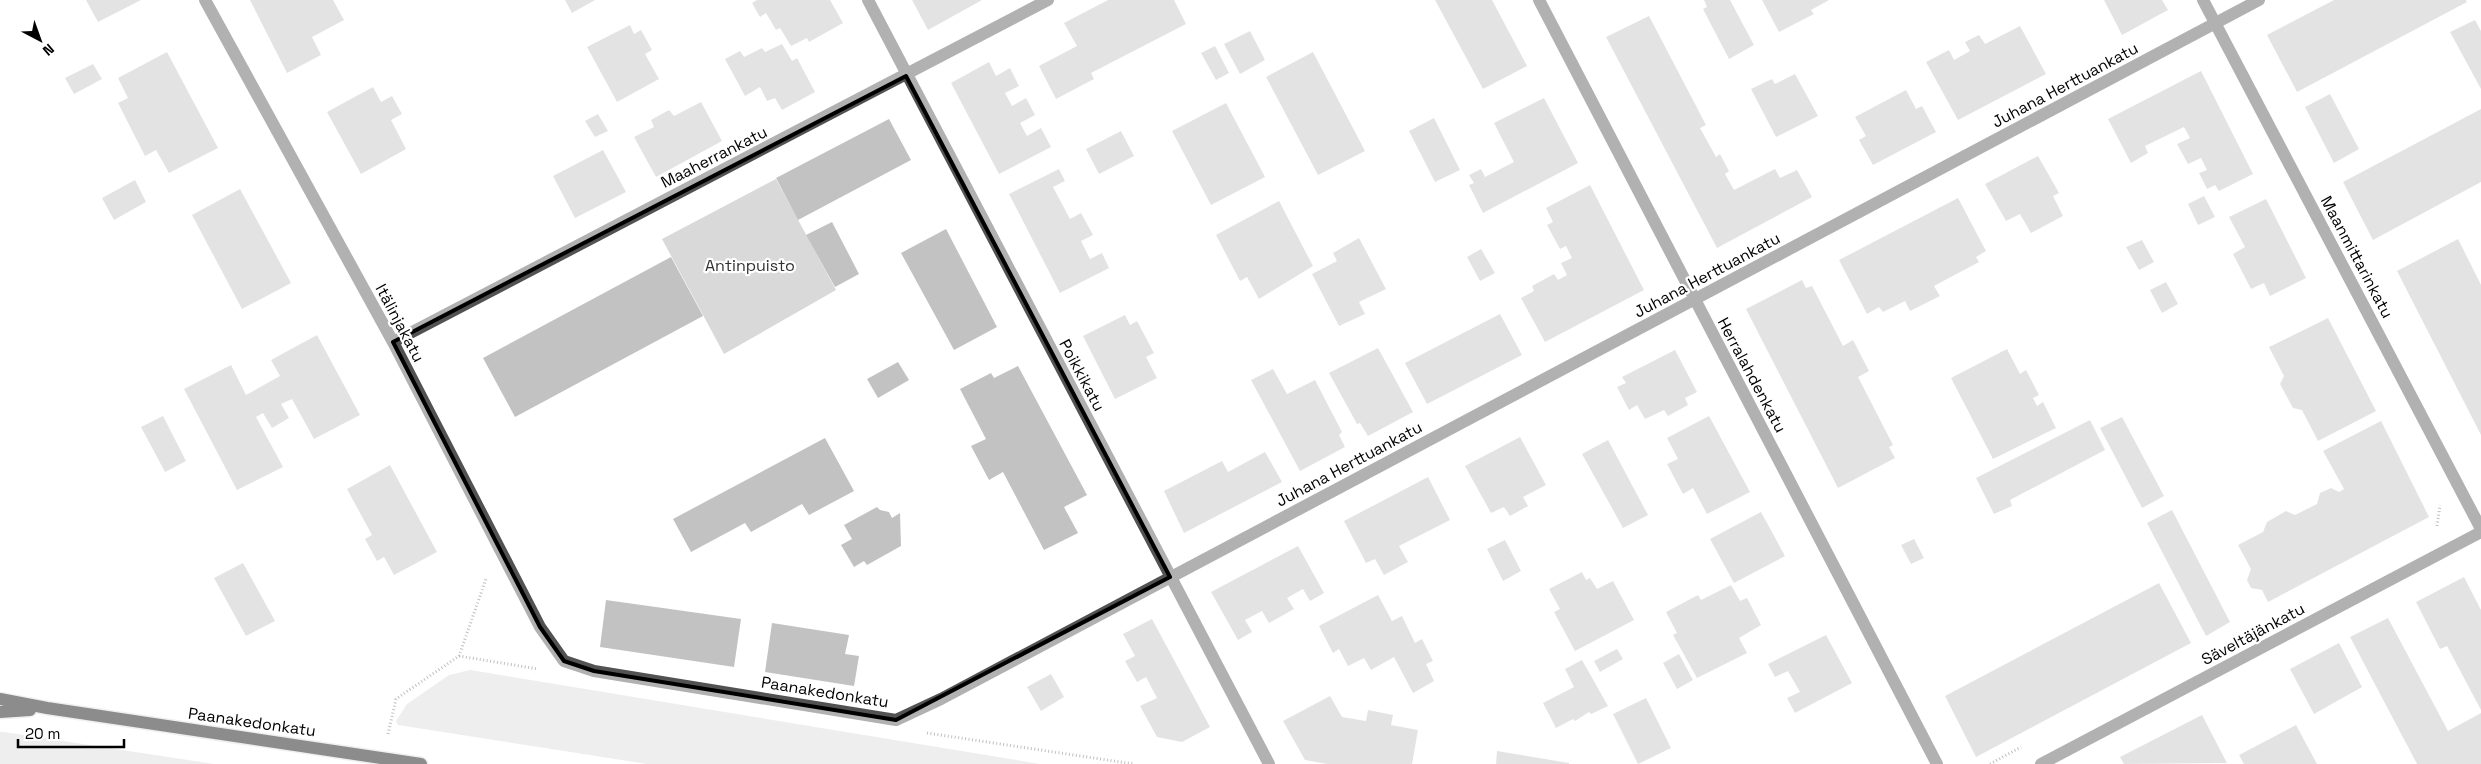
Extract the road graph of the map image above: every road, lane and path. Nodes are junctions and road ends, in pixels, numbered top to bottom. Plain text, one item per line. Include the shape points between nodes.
1 (205, 0) edge
2 (868, 0) edge
3 (1048, 0) edge
4 (1539, 0) edge
5 (2203, 0) edge
6 (2259, 0) edge
7 (2215, 23) junction
8 (906, 76) junction
9 (1695, 300) junction
10 (393, 342) junction
11 (2481, 531) edge
12 (481, 570) dead end
13 (1170, 578) junction
14 (459, 656) junction
15 (564, 662) joint
16 (540, 670) dead end
17 (0, 699) edge
18 (47, 708) junction
19 (0, 712) edge
20 (382, 758) junction
21 (421, 764) edge
22 (1269, 764) edge
23 (1937, 764) edge
24 (2041, 764) edge

1 - 10 street, Itälinjakatu
2 - 8 street, Poikkikatu
3 - 8 street, Maaherrankatu
4 - 9 street, Herralahdenkatu
5 - 7 street, Maanmittarinkatu
6 - 7 street, Juhana Herttuankatu
7 - 9 street, Juhana Herttuankatu
7 - 11 street, Maanmittarinkatu
8 - 10 street, Maaherrankatu
8 - 13 street, Poikkikatu
9 - 13 street, Juhana Herttuankatu
9 - 23 street, Herralahdenkatu
10 - 15 street, Itälinjakatu via 540,627
11 - 24 street, Säveltäjänkatu
12 - 14 path via 486,579
13 - 15 street, Paanakedonkatu via 942,699 896,720 594,671
13 - 22 street, Poikkikatu
14 - 16 path
14 - 20 path via 396,699
17 - 18 main road, Paanakedonkatu
18 - 19 main road, Paanakedonkatu
18 - 20 main road, Paanakedonkatu
20 - 21 main road, Paanakedonkatu

